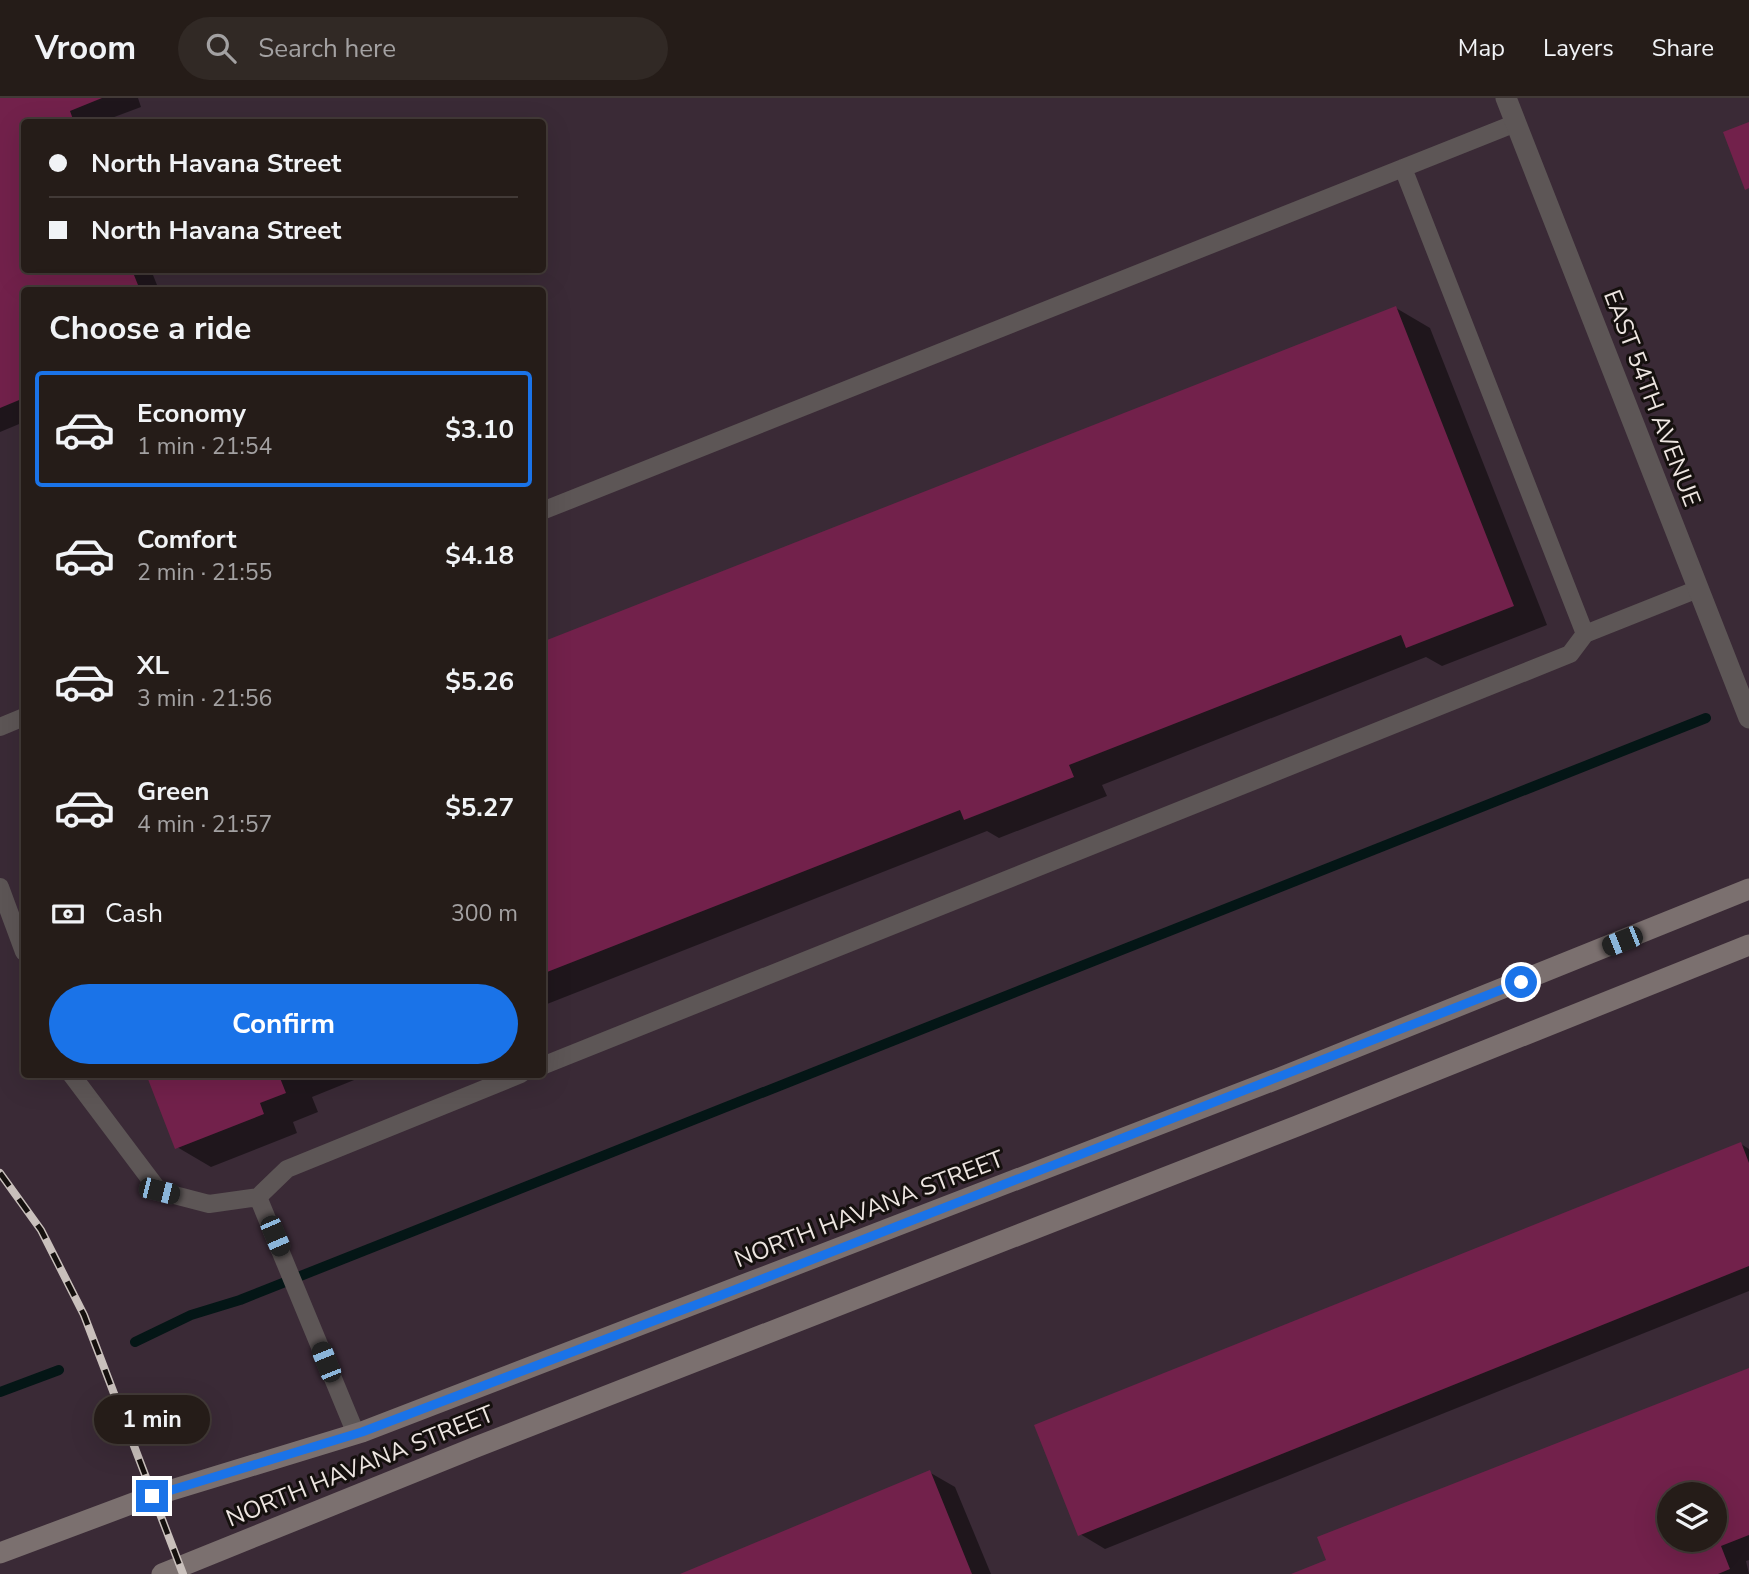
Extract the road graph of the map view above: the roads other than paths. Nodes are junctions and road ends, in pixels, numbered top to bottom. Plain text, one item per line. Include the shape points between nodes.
1 (1507, 98) edge
2 (1516, 124) junction
3 (1403, 169) junction
4 (546, 509) edge
5 (1698, 589) junction
6 (1585, 634) junction
7 (21, 718) edge
8 (1749, 718) edge
9 (0, 727) edge
10 (0, 887) edge
11 (1749, 889) edge
12 (21, 944) edge
13 (1749, 945) edge
14 (546, 1064) edge
15 (74, 1078) edge
16 (511, 1078) edge
17 (258, 1197) junction
18 (356, 1434) junction
19 (0, 1553) edge
20 (162, 1574) edge

1 - 2 street, EAST 54TH AVENUE
2 - 3 lane
2 - 5 street, EAST 54TH AVENUE
3 - 4 lane
3 - 6 lane
5 - 6 lane
5 - 8 street, EAST 54TH AVENUE
6 - 14 lane via 1570,654
7 - 9 lane
10 - 12 lane
11 - 18 main road, NORTH HAVANA STREET via 1282,1077
13 - 20 main road, NORTH HAVANA STREET
15 - 17 lane via 159,1191 209,1204
16 - 17 lane via 287,1169
17 - 18 lane
18 - 19 main road, NORTH HAVANA STREET via 152,1496

